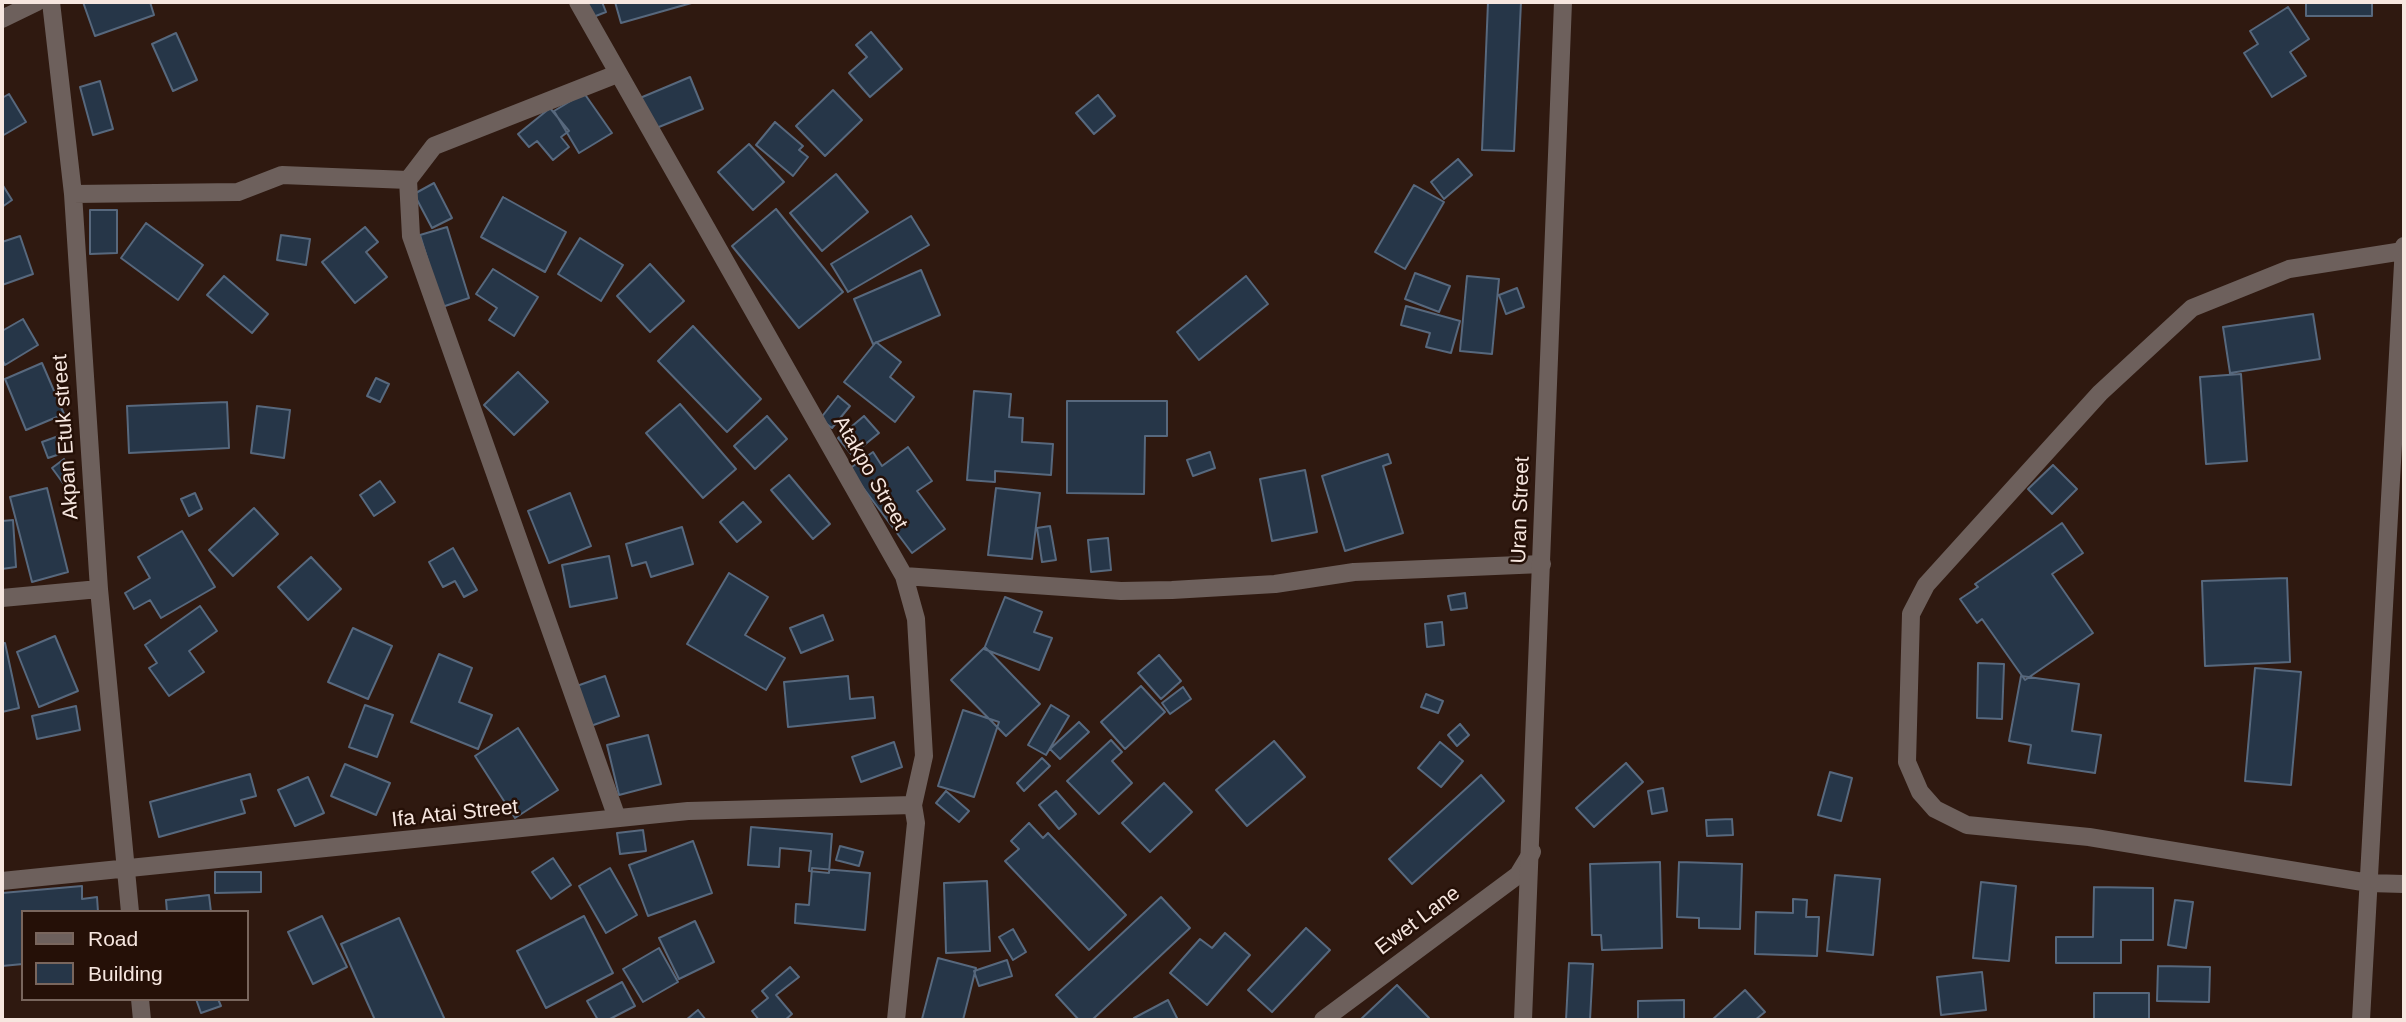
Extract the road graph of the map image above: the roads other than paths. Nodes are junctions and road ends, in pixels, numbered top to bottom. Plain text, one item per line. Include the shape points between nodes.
1 (37, 2) edge
2 (51, 2) edge
3 (578, 2) edge
4 (1563, 2) edge
5 (2, 19) edge
6 (617, 74) junction
7 (408, 180) junction
8 (73, 194) junction
9 (2404, 248) edge
10 (1542, 564) junction
11 (904, 576) junction
12 (99, 589) junction
13 (2, 598) edge
14 (913, 805) junction
15 (617, 818) junction
16 (1532, 852) junction
17 (126, 870) junction
18 (2, 881) edge
19 (2369, 883) junction
20 (2404, 884) edge
21 (130, 910) edge
22 (139, 1001) edge
23 (142, 1020) edge
24 (896, 1020) edge
25 (1323, 1020) edge
26 (1524, 1020) edge
27 (2361, 1020) edge

1 - 5 street
2 - 8 street, Akpan Etuk street
3 - 6 street, Atakpo Street
4 - 10 street, Uran Street
6 - 7 street via 434,146
6 - 11 street, Atakpo Street
7 - 8 street via 282,175 238,192
7 - 15 street via 411,236
8 - 12 street, Akpan Etuk street
9 - 19 street
9 - 19 street via 2289,268 2192,308 2100,393 1926,585 1911,614 1907,762 1920,792 1936,809 1967,825 2089,837
10 - 11 street via 1354,572 1275,584 1121,591
10 - 16 street, Uran Street
11 - 14 street, Atakpo Street via 916,619 922,685 924,756
12 - 13 street
12 - 17 street, Akpan Etuk street
14 - 15 street, Ifa Atai Street via 688,811
14 - 24 street, Atakpo Street via 916,823
15 - 17 street, Ifa Atai Street
16 - 25 street, Ewet Lane via 1518,874
16 - 26 street, Uran Street
17 - 18 street, Ifa Atai Street
17 - 21 street, Akpan Etuk street
19 - 20 street
19 - 27 street
22 - 23 street

